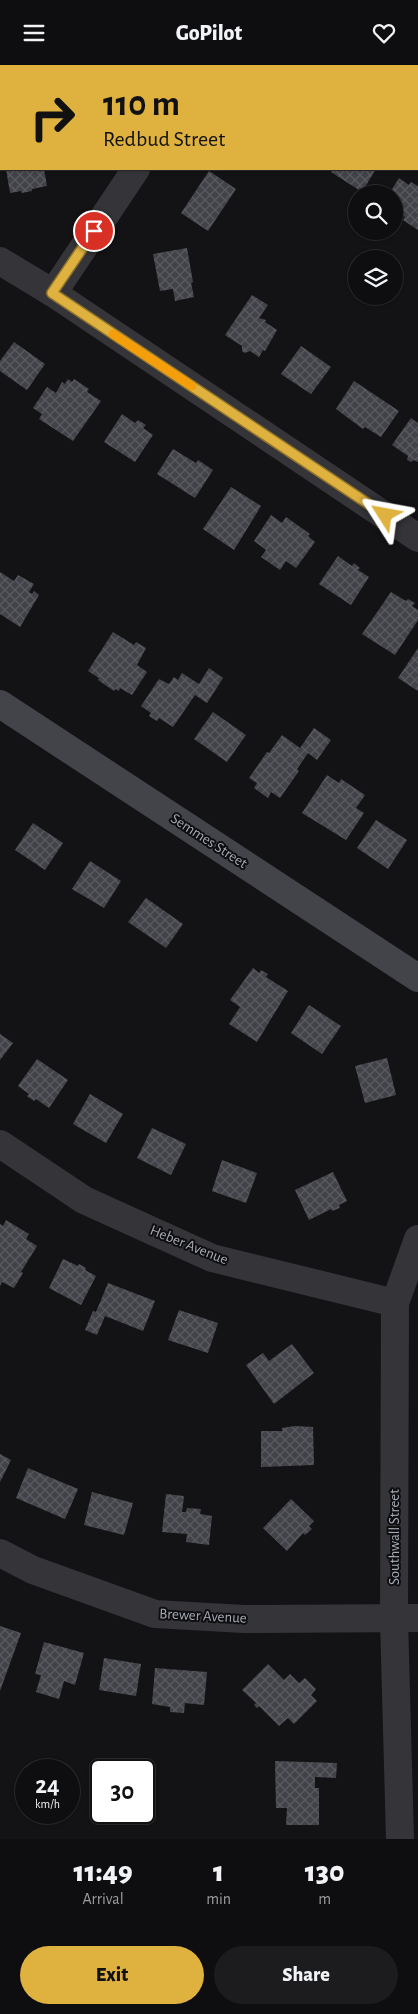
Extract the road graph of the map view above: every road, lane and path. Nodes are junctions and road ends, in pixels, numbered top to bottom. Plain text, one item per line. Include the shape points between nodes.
1 (135, 170) edge
2 (0, 261) edge
3 (52, 293) junction
4 (418, 538) edge
5 (0, 704) edge
6 (418, 978) edge
7 (0, 1144) edge
8 (418, 1239) edge
9 (395, 1303) junction
10 (0, 1553) edge
11 (406, 1619) edge
12 (408, 1776) edge
13 (400, 1839) edge

1 - 3 street
2 - 3 street
3 - 4 street
5 - 6 main road, Semmes Street
7 - 9 street, Heber Avenue via 84,1200 212,1258
8 - 9 street, Southwall Street
9 - 11 street, Southwall Street
10 - 11 street, Brewer Avenue via 33,1570 155,1614 244,1619
11 - 12 street, Southwall Street
12 - 13 street, Southwall Street

